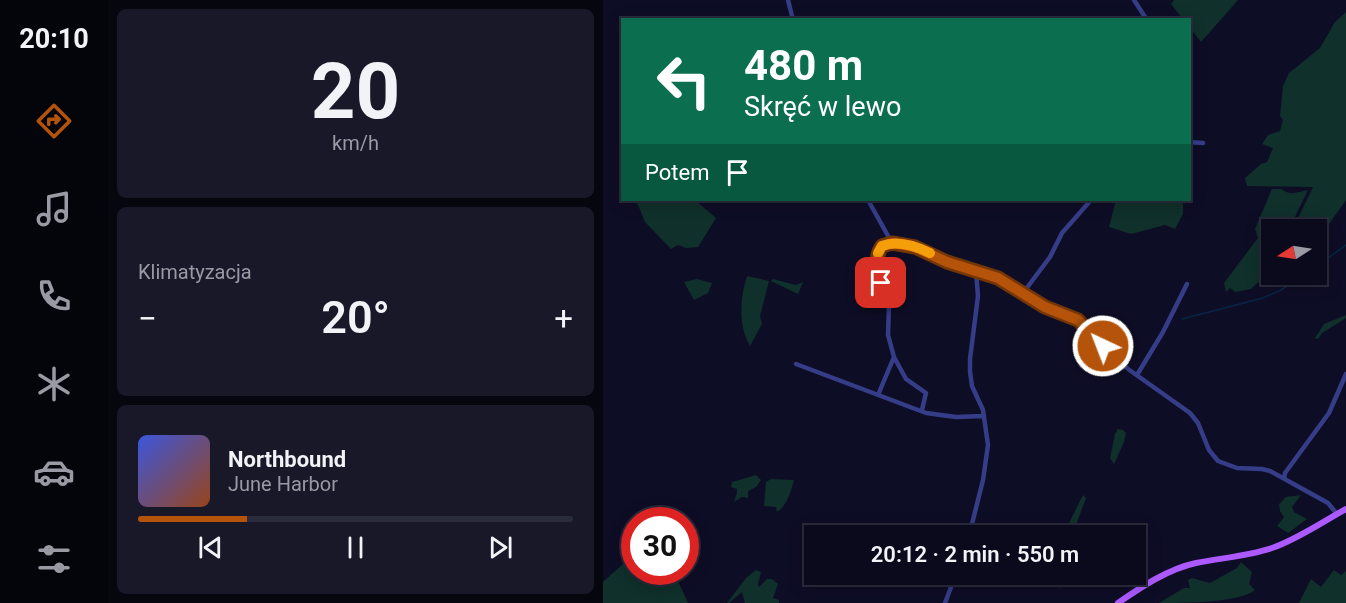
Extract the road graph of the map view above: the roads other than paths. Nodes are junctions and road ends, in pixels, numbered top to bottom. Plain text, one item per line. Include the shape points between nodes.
1 (788, 0) edge
2 (1134, 0) edge
3 (792, 18) edge
4 (1146, 18) edge
5 (1191, 142) edge
6 (1203, 142) dead end
7 (869, 201) edge
8 (1090, 201) edge
9 (892, 243) junction
10 (976, 271) junction
11 (1187, 285) dead end
12 (1023, 293) junction
13 (894, 357) junction
14 (796, 364) dead end
15 (1346, 374) edge
16 (1137, 375) junction
17 (878, 395) junction
18 (922, 410) junction
19 (983, 416) junction
20 (1284, 478) junction
21 (1346, 510) edge
22 (1337, 514) junction
23 (972, 525) edge
24 (952, 585) edge
25 (945, 603) edge
26 (1118, 603) edge

1 - 3 street
2 - 4 street
5 - 6 street
7 - 9 street
8 - 12 street via 1062,233 1050,257
9 - 10 street via 922,249
9 - 13 street via 882,246 876,263 889,306 888,335
10 - 12 street
10 - 19 street via 978,296 970,372
11 - 16 street
12 - 16 street via 1078,320
13 - 17 street
13 - 18 street via 906,379 927,394
14 - 17 street
15 - 20 street via 1329,413
16 - 20 street via 1190,413 1218,461 1237,468 1262,469
17 - 18 street
18 - 19 street via 956,417
19 - 23 street via 988,445
20 - 22 street via 1328,503
21 - 22 main road
22 - 26 main road via 1274,547 1178,569
24 - 25 street

